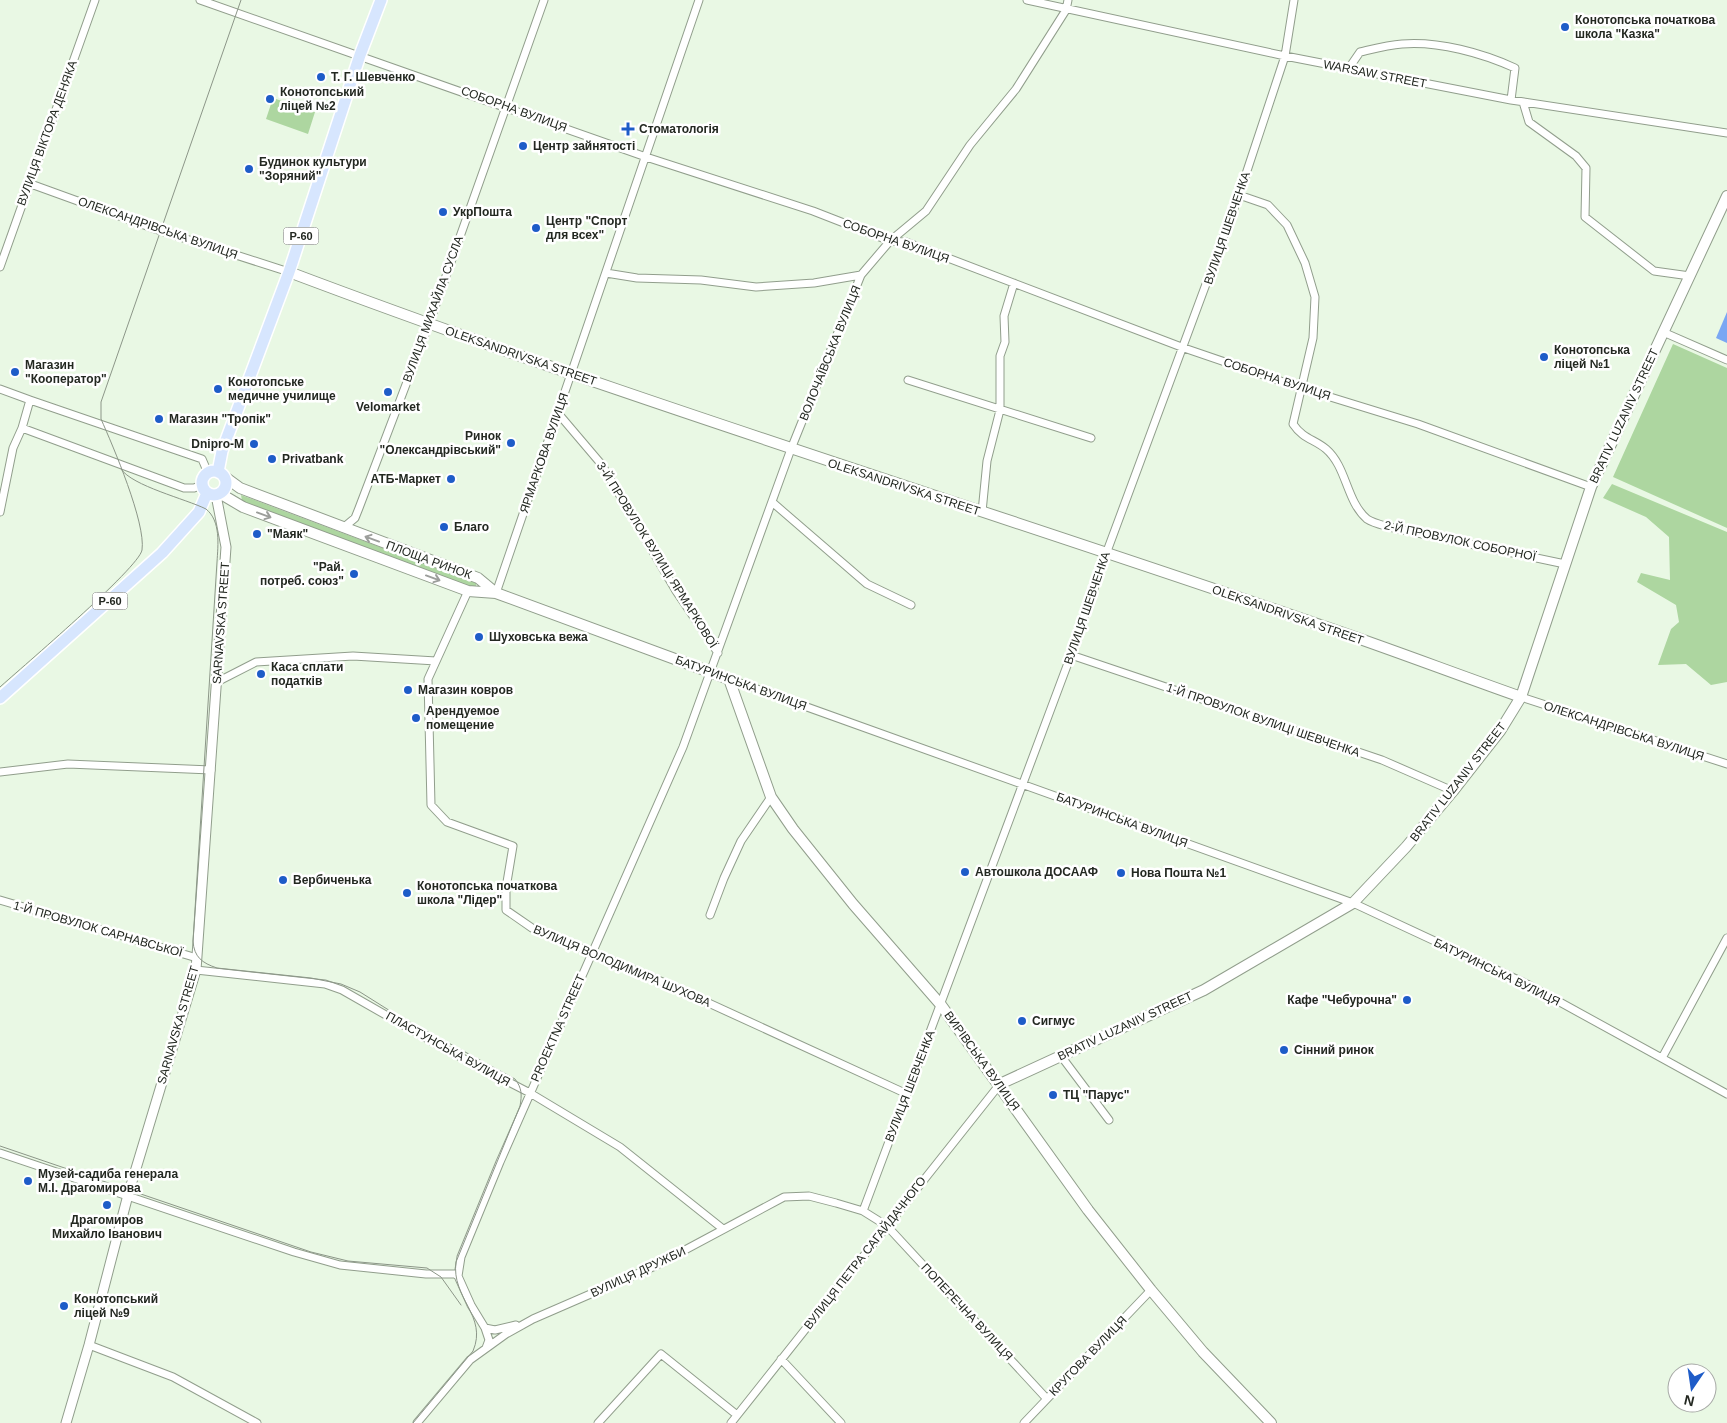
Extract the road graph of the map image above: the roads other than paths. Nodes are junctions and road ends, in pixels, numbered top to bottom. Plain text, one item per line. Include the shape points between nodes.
1 (95, 0) edge
2 (200, 0) edge
3 (381, 0) edge
4 (544, 0) edge
5 (699, 0) edge
6 (1027, 0) edge
7 (1068, 0) edge
8 (1294, 0) edge
9 (1066, 10) junction
10 (360, 55) junction
11 (1285, 56) junction
12 (1349, 68) junction
13 (1511, 100) junction
14 (1523, 102) junction
15 (507, 106) junction
16 (1727, 132) edge
17 (646, 157) junction
18 (28, 183) junction
19 (1239, 196) junction
20 (1727, 196) edge
21 (890, 241) junction
22 (0, 267) edge
23 (289, 272) junction
24 (606, 273) junction
25 (861, 275) junction
26 (1690, 276) junction
27 (1014, 283) junction
28 (429, 324) junction
29 (1663, 332) junction
30 (1184, 348) junction
31 (1727, 360) edge
32 (571, 374) junction
33 (908, 380) dead end
34 (1301, 388) junction
35 (0, 389) edge
36 (30, 400) junction
37 (1000, 410) junction
38 (557, 412) junction
39 (22, 428) junction
40 (1091, 438) dead end
41 (791, 449) junction
42 (217, 474) junction
43 (1591, 487) junction
44 (211, 492) junction
45 (772, 502) junction
46 (0, 512) edge
47 (982, 512) junction
48 (343, 528) junction
49 (1106, 554) junction
50 (1565, 564) junction
51 (468, 591) junction
52 (496, 594) junction
53 (911, 605) dead end
54 (718, 653) junction
55 (1071, 655) junction
56 (436, 661) junction
57 (710, 672) junction
58 (729, 679) junction
59 (217, 682) junction
60 (1521, 697) junction
61 (0, 698) edge
62 (1727, 764) edge
63 (211, 770) junction
64 (0, 772) edge
65 (1021, 783) junction
66 (1453, 791) junction
67 (771, 797) junction
68 (0, 900) edge
69 (1353, 903) junction
70 (710, 915) dead end
71 (1727, 938) edge
72 (592, 952) junction
73 (197, 958) junction
74 (196, 970) junction
75 (941, 1005) junction
76 (1061, 1056) junction
77 (1662, 1058) junction
78 (1000, 1084) junction
79 (530, 1093) junction
80 (907, 1094) junction
81 (1727, 1094) edge
82 (1108, 1120) dead end
83 (0, 1153) edge
84 (128, 1195) junction
85 (862, 1211) junction
86 (887, 1226) junction
87 (723, 1229) junction
88 (458, 1276) junction
89 (1151, 1290) junction
90 (533, 1320) junction
91 (485, 1328) junction
92 (89, 1345) junction
93 (486, 1348) junction
94 (781, 1360) junction
95 (1047, 1399) junction
96 (737, 1415) junction
97 (66, 1423) edge
98 (258, 1423) edge
99 (417, 1423) edge
100 (598, 1423) edge
101 (731, 1423) edge
102 (841, 1423) edge
103 (1024, 1423) edge
104 (1270, 1423) edge

1 - 18 street, ВУЛИЦЯ ВІКТОРА ДЕНЯКА
2 - 10 street, СОБОРНА ВУЛИЦЯ
3 - 10 main road, Р-60
4 - 15 street, ВУЛИЦЯ МИХАЙЛА СУСЛА
5 - 17 street, ЯРМАРКОВА ВУЛИЦЯ
6 - 9 street, WARSAW STREET
7 - 9 street, ВОЛОЧАЇВСЬКА ВУЛИЦЯ
8 - 11 street, ВУЛИЦЯ ШЕВЧЕНКА
9 - 11 street, WARSAW STREET
9 - 21 street, ВОЛОЧАЇВСЬКА ВУЛИЦЯ via 1016,89 970,145 926,211
10 - 15 street, СОБОРНА ВУЛИЦЯ
10 - 23 main road, Р-60
11 - 12 street, WARSAW STREET
11 - 19 street, ВУЛИЦЯ ШЕВЧЕНКА
12 - 13 street, WARSAW STREET
12 - 13 street via 1360,52 1402,44 1445,47 1494,58 1516,68
13 - 14 street, WARSAW STREET
14 - 16 street, WARSAW STREET
14 - 26 street via 1529,122 1576,156 1586,168 1585,217 1654,271
15 - 17 street, СОБОРНА ВУЛИЦЯ
15 - 28 street, ВУЛИЦЯ МИХАЙЛА СУСЛА
17 - 21 street, СОБОРНА ВУЛИЦЯ via 813,211
17 - 24 street, ЯРМАРКОВА ВУЛИЦЯ
18 - 22 street, ВУЛИЦЯ ВІКТОРА ДЕНЯКА
18 - 23 street, ОЛЕКСАНДРІВСЬКА ВУЛИЦЯ
19 - 30 street, ВУЛИЦЯ ШЕВЧЕНКА
19 - 34 street, 2-Й ПРОВУЛОК СОБОРНОЇ via 1268,205 1287,225 1305,263 1315,297 1313,338
20 - 26 main road, BRATIV LUZANIV STREET
21 - 25 street, ВОЛОЧАЇВСЬКА ВУЛИЦЯ
21 - 27 street, СОБОРНА ВУЛИЦЯ via 906,242
23 - 28 main road, OLEKSANDRIVSKA STREET
23 - 42 main road, Р-60 via 222,451
24 - 25 street via 756,287 814,283
24 - 32 street, ЯРМАРКОВА ВУЛИЦЯ
25 - 41 street, ВОЛОЧАЇВСЬКА ВУЛИЦЯ
26 - 29 main road, BRATIV LUZANIV STREET
27 - 30 street, СОБОРНА ВУЛИЦЯ
27 - 37 street via 1004,316
28 - 32 main road, OLEKSANDRIVSKA STREET
28 - 48 street, ВУЛИЦЯ МИХАЙЛА СУСЛА via 355,518
29 - 31 street
29 - 43 main road, BRATIV LUZANIV STREET
30 - 34 street, СОБОРНА ВУЛИЦЯ
30 - 49 street, ВУЛИЦЯ ШЕВЧЕНКА
32 - 38 street, ЯРМАРКОВА ВУЛИЦЯ
32 - 41 main road, OLEKSANDRIVSKA STREET
33 - 37 street
34 - 43 street, СОБОРНА ВУЛИЦЯ via 1418,424
34 - 50 street, 2-Й ПРОВУЛОК СОБОРНОЇ via 1293,424 1300,434 1327,449 1357,506 1368,520
35 - 36 street
36 - 39 street
36 - 42 street via 202,459
37 - 40 street
37 - 47 street via 987,461
38 - 52 street, ЯРМАРКОВА ВУЛИЦЯ
38 - 54 street, 3-Й ПРОВУЛОК ВУЛИЦІ ЯРМАРКОВОЇ via 602,464 676,591
39 - 44 street via 184,488
39 - 46 street via 12,448
41 - 45 street, ВОЛОЧАЇВСЬКА ВУЛИЦЯ
41 - 47 main road, OLEKSANDRIVSKA STREET
42 - 44 main road, Р-60 via 205,476
42 - 44 main road, Р-60 via 226,486
42 - 48 main road, ПЛОЩА РИНОК via 240,488
43 - 50 main road, BRATIV LUZANIV STREET
44 -> 51 main road, ПЛОЩА РИНОК
44 - 59 street, SARNAVSKA STREET via 226,547
44 - 61 main road, Р-60 via 199,512 162,553
45 - 53 street via 866,584
45 - 54 street, ВОЛОЧАЇВСЬКА ВУЛИЦЯ
47 - 49 main road, OLEKSANDRIVSKA STREET
52 -> 48 main road, ПЛОЩА РИНОК via 478,578
49 - 55 street, ВУЛИЦЯ ШЕВЧЕНКА
49 - 60 main road, OLEKSANDRIVSKA STREET via 1318,624
50 - 60 main road, BRATIV LUZANIV STREET
51 - 52 main road, ПЛОЩА РИНОК
51 - 56 street, ВУЛИЦЯ ВОЛОДИМИРА ШУХОВА
52 - 57 main road, БАТУРИНСЬКА ВУЛИЦЯ
54 - 57 street, ВОЛОЧАЇВСЬКА ВУЛИЦЯ
55 - 65 street, ВУЛИЦЯ ШЕВЧЕНКА
55 - 66 street, 1-Й ПРОВУЛОК ВУЛИЦІ ШЕВЧЕНКА via 1382,760
56 - 59 street via 353,656 256,662
56 - 72 street, ВУЛИЦЯ ВОЛОДИМИРА ШУХОВА via 428,679 431,805 447,822 513,846 506,910 532,928
57 - 58 main road, БАТУРИНСЬКА ВУЛИЦЯ
57 - 72 street, PROEKTNA STREET via 683,747
58 - 65 street, БАТУРИНСЬКА ВУЛИЦЯ
58 - 67 main road, ВИРІВСЬКА ВУЛИЦЯ
59 - 63 street, SARNAVSKA STREET
60 - 62 street, ОЛЕКСАНДРІВСЬКА ВУЛИЦЯ
60 - 66 main road, BRATIV LUZANIV STREET via 1500,731
63 - 64 street via 68,764
63 - 73 street, SARNAVSKA STREET
65 - 69 street, БАТУРИНСЬКА ВУЛИЦЯ
65 - 75 street, ВУЛИЦЯ ШЕВЧЕНКА
66 - 69 main road, BRATIV LUZANIV STREET
67 - 70 street via 741,841
67 - 75 main road, ВИРІВСЬКА ВУЛИЦЯ via 852,904
68 - 73 street, 1-Й ПРОВУЛОК САРНАВСЬКОЇ
69 - 76 main road, BRATIV LUZANIV STREET via 1204,990
69 - 77 street, БАТУРИНСЬКА ВУЛИЦЯ via 1527,984
71 - 77 street
72 - 79 street, PROEKTNA STREET via 560,1031
72 - 80 street, ВУЛИЦЯ ВОЛОДИМИРА ШУХОВА
73 - 74 street, SARNAVSKA STREET
74 - 79 street, ПЛАСТУНСЬКА ВУЛИЦЯ via 334,987
74 - 84 street, SARNAVSKA STREET
75 - 78 main road, ВИРІВСЬКА ВУЛИЦЯ
75 - 80 street, ВУЛИЦЯ ШЕВЧЕНКА
76 - 78 main road, BRATIV LUZANIV STREET
76 - 82 street
77 - 81 street, БАТУРИНСЬКА ВУЛИЦЯ
78 - 86 street, ВУЛИЦЯ ПЕТРА САГАЙДАЧНОГО
78 - 89 main road, ВИРІВСЬКА ВУЛИЦЯ via 1088,1210
79 - 87 street, ПЛАСТУНСЬКА ВУЛИЦЯ via 620,1147
79 - 88 street, PROEKTNA STREET via 461,1257
80 - 85 street, ВУЛИЦЯ ШЕВЧЕНКА
83 - 84 street
84 - 88 street via 340,1265
84 - 92 street, SARNAVSKA STREET
85 - 86 street, ВУЛИЦЯ ДРУЖБИ
85 - 87 street, ВУЛИЦЯ ДРУЖБИ via 809,1196 784,1197
86 - 94 street, ВУЛИЦЯ ПЕТРА САГАЙДАЧНОГО
86 - 95 street, ПОПЕРЕЧНА ВУЛИЦЯ
87 - 90 street, ВУЛИЦЯ ДРУЖБИ via 655,1266
88 - 91 street
89 - 95 street, КРУГОВА ВУЛИЦЯ
89 - 104 main road, ВИРІВСЬКА ВУЛИЦЯ via 1203,1352
90 - 91 street via 495,1330
90 - 93 street, ВУЛИЦЯ ДРУЖБИ
91 - 93 street via 489,1340
92 - 97 street, SARNAVSKA STREET
92 - 98 street via 173,1377
93 - 99 street, ВУЛИЦЯ ДРУЖБИ via 470,1360
94 - 96 street, ВУЛИЦЯ ПЕТРА САГАЙДАЧНОГО
94 - 102 street
95 - 103 street, КРУГОВА ВУЛИЦЯ
96 - 100 street via 661,1354
96 - 101 street, ВУЛИЦЯ ПЕТРА САГАЙДАЧНОГО

